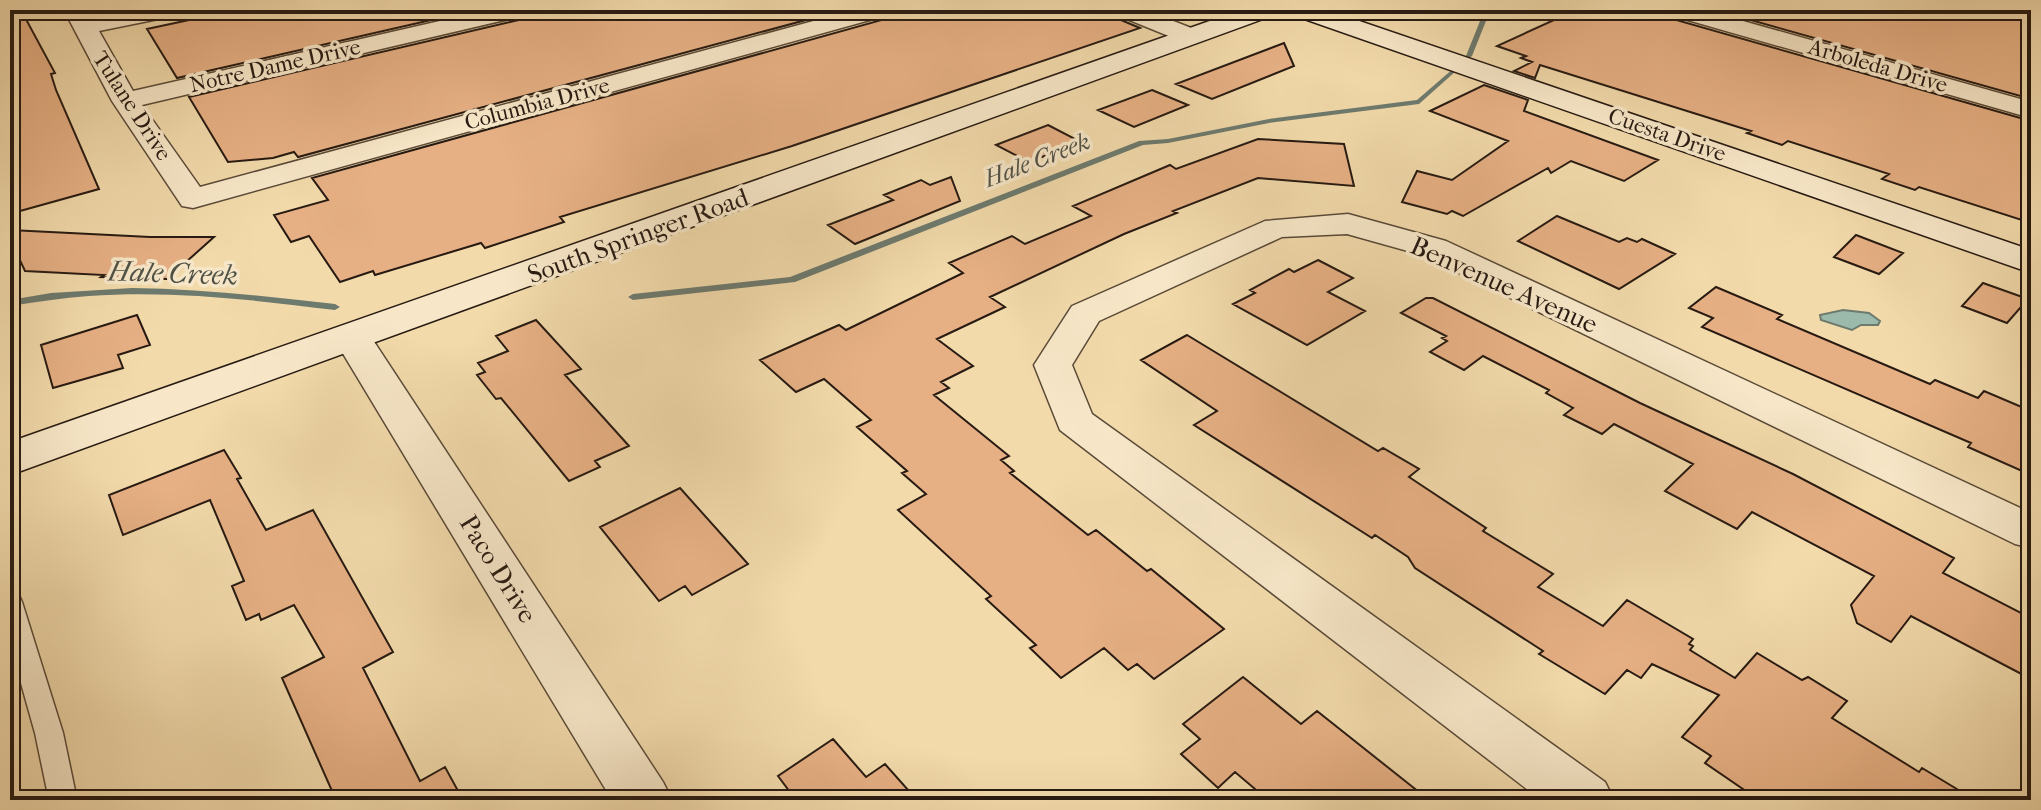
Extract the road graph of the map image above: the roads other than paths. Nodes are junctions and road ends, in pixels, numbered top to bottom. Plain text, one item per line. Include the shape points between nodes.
1 (170, 10) edge
2 (518, 10) edge
3 (880, 10) edge
4 (1125, 10) edge
5 (1265, 10) edge
6 (1302, 10) edge
7 (1678, 10) edge
8 (80, 19) edge
9 (1190, 36) junction
10 (125, 101) junction
11 (2031, 110) edge
12 (193, 199) joint
13 (2031, 262) edge
14 (352, 337) junction
15 (10, 459) edge
16 (2031, 532) edge
17 (10, 602) edge
18 (63, 800) edge
19 (643, 800) edge
20 (1585, 800) edge

1 - 8 street
2 - 10 street, Notre Dame Drive
3 - 12 street, Columbia Drive
4 - 9 street
5 - 9 street, South Springer Road
6 - 13 street, Cuesta Drive
7 - 11 street, Arboleda Drive
8 - 10 street, Tulane Drive
9 - 14 street, South Springer Road
10 - 12 street, Tulane Drive
14 - 15 street, South Springer Road
14 - 19 street, Paco Drive
16 - 20 street, Benvenue Avenue via 1434,248 1348,224 1276,228 1085,314 1053,365 1074,421
17 - 18 lane

